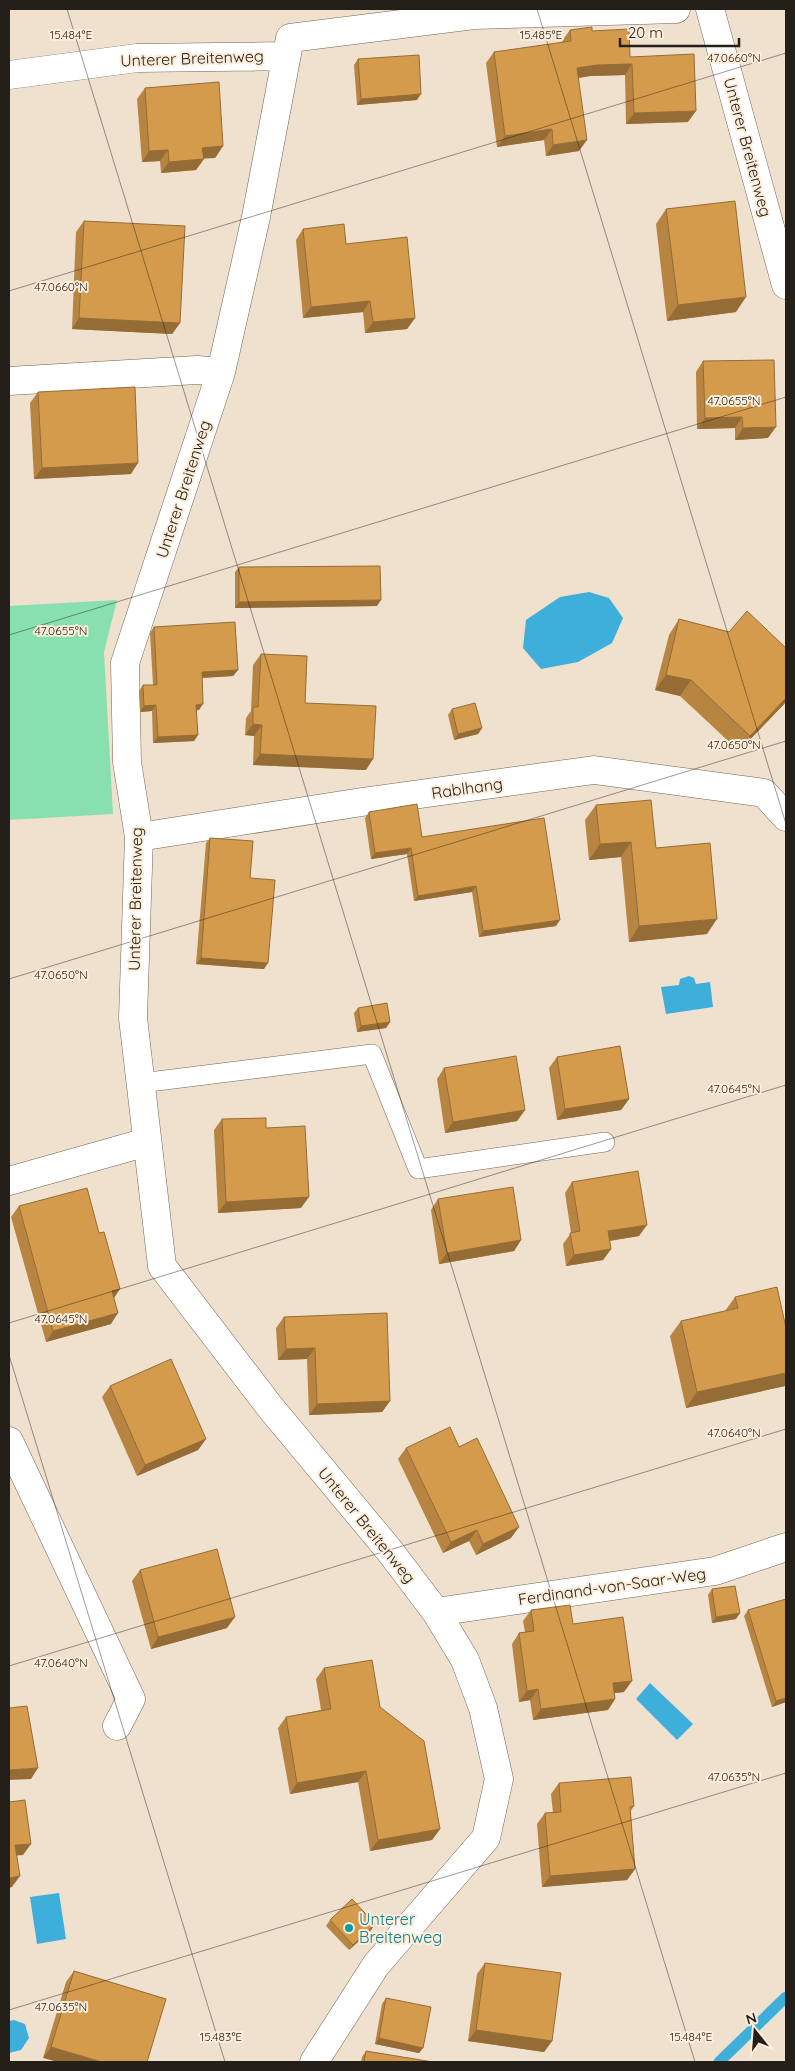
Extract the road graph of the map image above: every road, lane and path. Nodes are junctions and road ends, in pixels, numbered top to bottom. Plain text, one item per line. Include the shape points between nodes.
1 (676, 9) edge
2 (710, 9) edge
3 (286, 56) junction
4 (9, 75) edge
5 (786, 285) edge
6 (221, 372) junction
7 (9, 381) edge
8 (786, 817) edge
9 (139, 837) junction
10 (141, 1083) junction
11 (148, 1142) junction
12 (605, 1142) dead end
13 (9, 1181) edge
14 (9, 1441) edge
15 (786, 1547) edge
16 (436, 1612) junction
17 (117, 1726) dead end
18 (314, 2062) edge

1 - 3 street, Unterer Breitenweg via 474,14 290,38
2 - 5 street, Unterer Breitenweg
3 - 4 street, Unterer Breitenweg via 137,58
3 - 6 street, Unterer Breitenweg via 256,217
6 - 7 street via 197,370
6 - 9 street, Unterer Breitenweg via 125,663 127,762
8 - 9 street, Rablhang via 764,793 594,770
9 - 10 street, Unterer Breitenweg via 133,1018
10 - 11 street, Unterer Breitenweg
10 - 12 lane via 372,1054 418,1169
11 - 13 street
11 - 16 street, Unterer Breitenweg via 162,1266 270,1407
14 - 17 street via 131,1699
15 - 16 street, Ferdinand-von-Saar-Weg via 715,1571
16 - 18 street, Unterer Breitenweg via 465,1660 483,1708 499,1779 486,1838 376,1965

